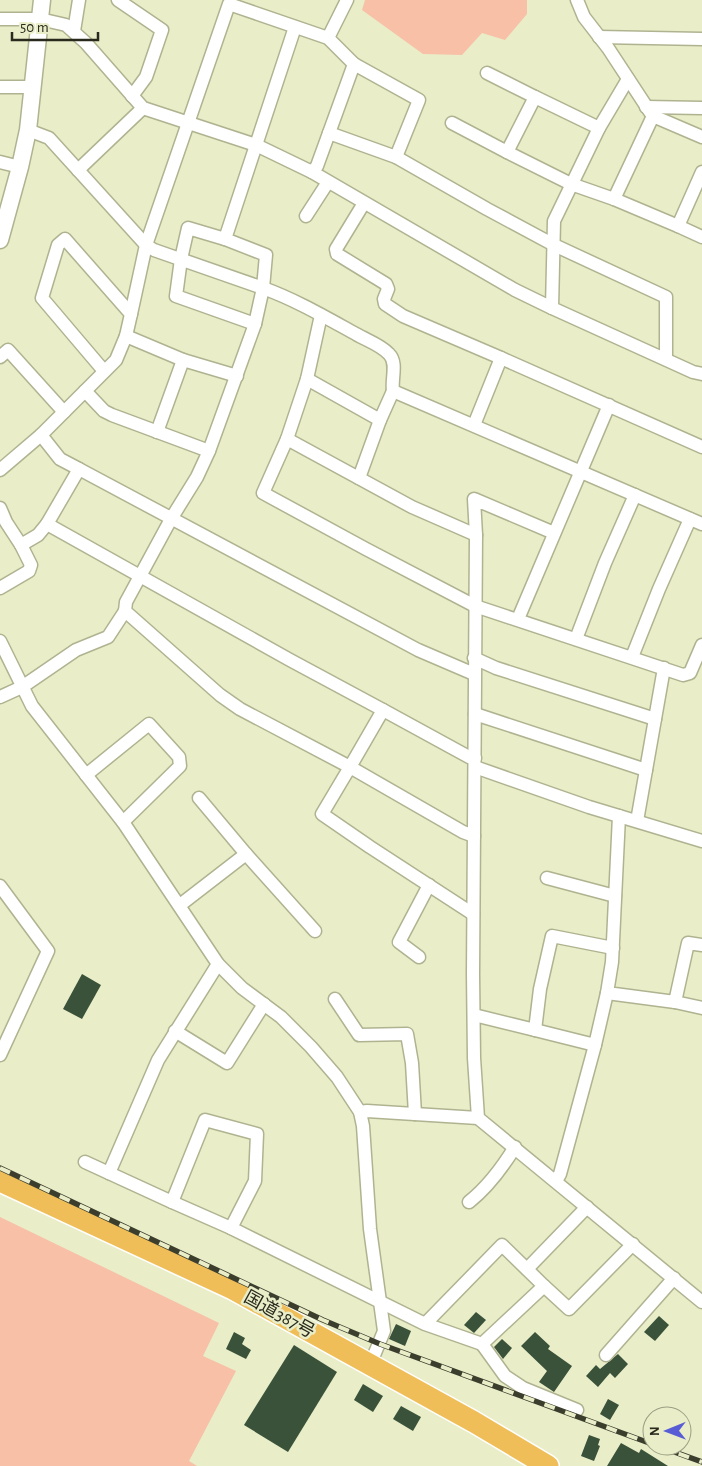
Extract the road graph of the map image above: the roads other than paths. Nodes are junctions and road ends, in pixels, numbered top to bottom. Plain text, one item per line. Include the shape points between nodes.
1 (42, 0) edge
2 (79, 0) edge
3 (118, 0) edge
4 (347, 0) edge
5 (226, 1) edge
6 (573, 1) edge
7 (0, 19) edge
8 (40, 19) junction
9 (295, 27) junction
10 (74, 31) junction
11 (599, 37) junction
12 (328, 38) junction
13 (702, 39) edge
14 (354, 64) junction
15 (487, 73) dead end
16 (628, 79) junction
17 (0, 87) edge
18 (32, 87) junction
19 (132, 96) junction
20 (535, 97) junction
21 (143, 108) junction
22 (702, 108) edge
23 (650, 111) junction
24 (188, 122) junction
25 (452, 123) dead end
26 (599, 128) junction
27 (28, 130) junction
28 (330, 133) junction
29 (702, 137) edge
30 (256, 145) junction
31 (507, 152) junction
32 (396, 157) junction
33 (0, 162) edge
34 (20, 167) junction
35 (78, 170) junction
36 (312, 172) junction
37 (702, 172) edge
38 (328, 182) junction
39 (571, 184) junction
40 (614, 199) junction
41 (364, 203) junction
42 (306, 216) dead end
43 (678, 226) junction
44 (0, 236) edge
45 (702, 237) edge
46 (225, 240) junction
47 (146, 245) junction
48 (554, 245) junction
49 (181, 259) junction
50 (263, 288) junction
51 (552, 308) junction
52 (132, 314) junction
53 (321, 314) junction
54 (255, 324) junction
55 (126, 336) junction
56 (0, 357) edge
57 (501, 358) junction
58 (666, 359) junction
59 (183, 360) junction
60 (104, 371) junction
61 (702, 374) edge
62 (237, 376) junction
63 (307, 379) junction
64 (85, 391) junction
65 (393, 391) junction
66 (609, 405) junction
67 (64, 412) junction
68 (380, 420) junction
69 (474, 425) junction
70 (156, 432) junction
71 (41, 435) junction
72 (287, 439) junction
73 (702, 447) edge
74 (209, 451) junction
75 (79, 468) junction
76 (0, 470) edge
77 (580, 471) junction
78 (359, 478) junction
79 (635, 495) junction
80 (0, 508) edge
81 (171, 519) junction
82 (690, 519) junction
83 (47, 524) junction
84 (702, 524) edge
85 (554, 533) junction
86 (476, 535) junction
87 (20, 545) junction
88 (140, 577) junction
89 (0, 588) edge
90 (475, 606) junction
91 (125, 611) junction
92 (518, 620) junction
93 (576, 639) junction
94 (0, 641) edge
95 (702, 645) edge
96 (474, 658) junction
97 (632, 658) junction
98 (664, 668) junction
99 (474, 674) junction
100 (22, 687) junction
101 (0, 697) edge
102 (383, 710) junction
103 (474, 714) junction
104 (655, 719) junction
105 (475, 762) junction
106 (350, 767) junction
107 (646, 770) junction
108 (86, 775) junction
109 (199, 798) dead end
110 (620, 816) junction
111 (637, 821) junction
112 (123, 822) junction
113 (474, 836) junction
114 (702, 841) edge
115 (246, 854) junction
116 (547, 878) dead end
117 (428, 885) junction
118 (0, 886) edge
119 (615, 896) junction
120 (180, 905) junction
121 (473, 914) junction
122 (315, 931) dead end
123 (702, 945) edge
124 (613, 948) junction
125 (419, 957) dead end
126 (218, 964) junction
127 (607, 993) junction
128 (335, 999) dead end
129 (674, 1002) junction
130 (264, 1004) junction
131 (702, 1008) edge
132 (474, 1015) junction
133 (534, 1030) junction
134 (175, 1032) junction
135 (595, 1045) junction
136 (0, 1055) edge
137 (360, 1112) junction
138 (415, 1114) junction
139 (478, 1118) junction
140 (515, 1147) junction
141 (85, 1162) dead end
142 (109, 1172) junction
143 (0, 1181) edge
144 (556, 1181) junction
145 (172, 1202) junction
146 (469, 1202) dead end
147 (587, 1207) junction
148 (230, 1228) junction
149 (633, 1244) junction
150 (527, 1269) junction
151 (674, 1278) junction
152 (544, 1286) junction
153 (380, 1302) junction
154 (702, 1302) edge
155 (426, 1324) junction
156 (482, 1344) junction
157 (606, 1355) dead end
158 (370, 1365) junction
159 (577, 1410) dead end
160 (548, 1466) edge

1 - 8 street
2 - 10 street
3 - 19 street via 162,30 146,77
4 - 12 street
5 - 9 street
5 - 24 street
6 - 11 street
7 - 8 street
8 - 10 street via 66,25
8 - 18 street
9 - 12 street
9 - 30 street
10 - 19 street
11 - 13 street
11 - 16 street
12 - 14 street
14 - 28 street
14 - 32 street via 419,100
15 - 20 street
16 - 23 street
16 - 26 street
17 - 18 street
18 - 27 street
19 - 21 street
20 - 26 street
20 - 31 street
21 - 24 street
21 - 35 street
22 - 23 street
23 - 29 street
23 - 40 street
24 - 30 street
24 - 47 street
25 - 31 street
26 - 39 street
27 - 34 street
27 - 35 street via 49,138
28 - 32 street
28 - 36 street
30 - 36 street
30 - 46 street
31 - 39 street
32 - 48 street
33 - 34 street
34 - 44 street
35 - 47 street
36 - 38 street
37 - 43 street
38 - 41 street
38 - 42 street
39 - 40 street
39 - 48 street via 554,221
40 - 43 street
41 - 51 street
41 - 57 street via 336,250 337,254 386,284 385,304 403,316
43 - 45 street
46 - 49 street via 188,228
46 - 50 street via 266,255
47 - 49 street
47 - 52 street
48 - 51 street
48 - 58 street via 666,297
49 - 50 street
49 - 54 street via 176,296
50 - 53 street
50 - 54 street
51 - 58 street
52 - 55 street
52 - 60 street via 65,239 58,245 42,298
53 - 63 street
53 - 65 street via 390,354 394,363
54 - 62 street
55 - 59 street
55 - 60 street via 116,360
56 - 67 street via 8,350
57 - 66 street
57 - 69 street
58 - 61 street
59 - 62 street
59 - 70 street
60 - 64 street
62 - 74 street
63 - 68 street
63 - 72 street
64 - 67 street
64 - 70 street via 104,411
65 - 68 street
65 - 69 street
66 - 73 street
66 - 77 street
67 - 71 street
68 - 78 street
69 - 77 street
70 - 74 street
71 - 75 street via 60,458
71 - 76 street
72 - 78 street
72 - 90 street via 263,492
74 - 81 street
75 - 81 street
75 - 83 street
77 - 79 street
77 - 85 street
78 - 86 street via 412,507
79 - 82 street
79 - 93 street
80 - 87 street
81 - 88 street
81 - 99 street via 418,650
82 - 84 street
82 - 97 street
83 - 87 street
83 - 88 street
85 - 86 street via 474,499
85 - 92 street
86 - 90 street
87 - 89 street via 31,565 29,571
88 - 91 street via 126,602
88 - 102 street
90 - 92 street
90 - 96 street
91 - 100 street via 108,636 76,650
91 - 106 street via 240,709
92 - 93 street
93 - 97 street
94 - 100 street
95 - 98 street via 690,674 683,675
96 - 99 street
96 - 104 street
97 - 98 street
98 - 104 street
99 - 103 street
100 - 101 street
100 - 108 street via 32,706
102 - 105 street
102 - 106 street
103 - 105 street
103 - 107 street
104 - 107 street
105 - 110 street
105 - 113 street
106 - 113 street
106 - 117 street via 322,814
107 - 111 street
108 - 112 street
108 - 112 street via 149,724 179,757 180,766
109 - 115 street
110 - 111 street
110 - 119 street
111 - 114 street
112 - 120 street
113 - 121 street
115 - 120 street
115 - 122 street
116 - 119 street
117 - 121 street
117 - 125 street via 399,942
118 - 136 street via 48,951
119 - 124 street
120 - 126 street
121 - 132 street
123 - 129 street via 688,942
124 - 127 street
124 - 133 street via 552,936
126 - 130 street
126 - 134 street
127 - 129 street
127 - 135 street
128 - 138 street via 359,1035 407,1034
129 - 131 street
130 - 134 street via 227,1063
130 - 137 street via 311,1047 337,1077
132 - 133 street
132 - 139 street
133 - 135 street
134 - 142 street via 158,1060
135 - 144 street
137 - 138 street
137 - 153 street
138 - 139 street
139 - 140 street
140 - 144 street
140 - 146 street via 503,1167
141 - 142 street
142 - 145 street
143 - 158 highway, 国道387号 via 233,1289
144 - 147 street
145 - 148 street
145 - 148 street via 205,1120 257,1134 255,1180
147 - 149 street
147 - 150 street
148 - 153 street
149 - 151 street
149 - 152 street via 569,1309
150 - 152 street
150 - 155 street via 502,1245
151 - 154 street
151 - 157 street
152 - 156 street
153 - 155 street
153 - 158 street via 384,1331
155 - 156 street
156 - 159 street via 505,1376 523,1388
158 - 160 highway, 国道387号

